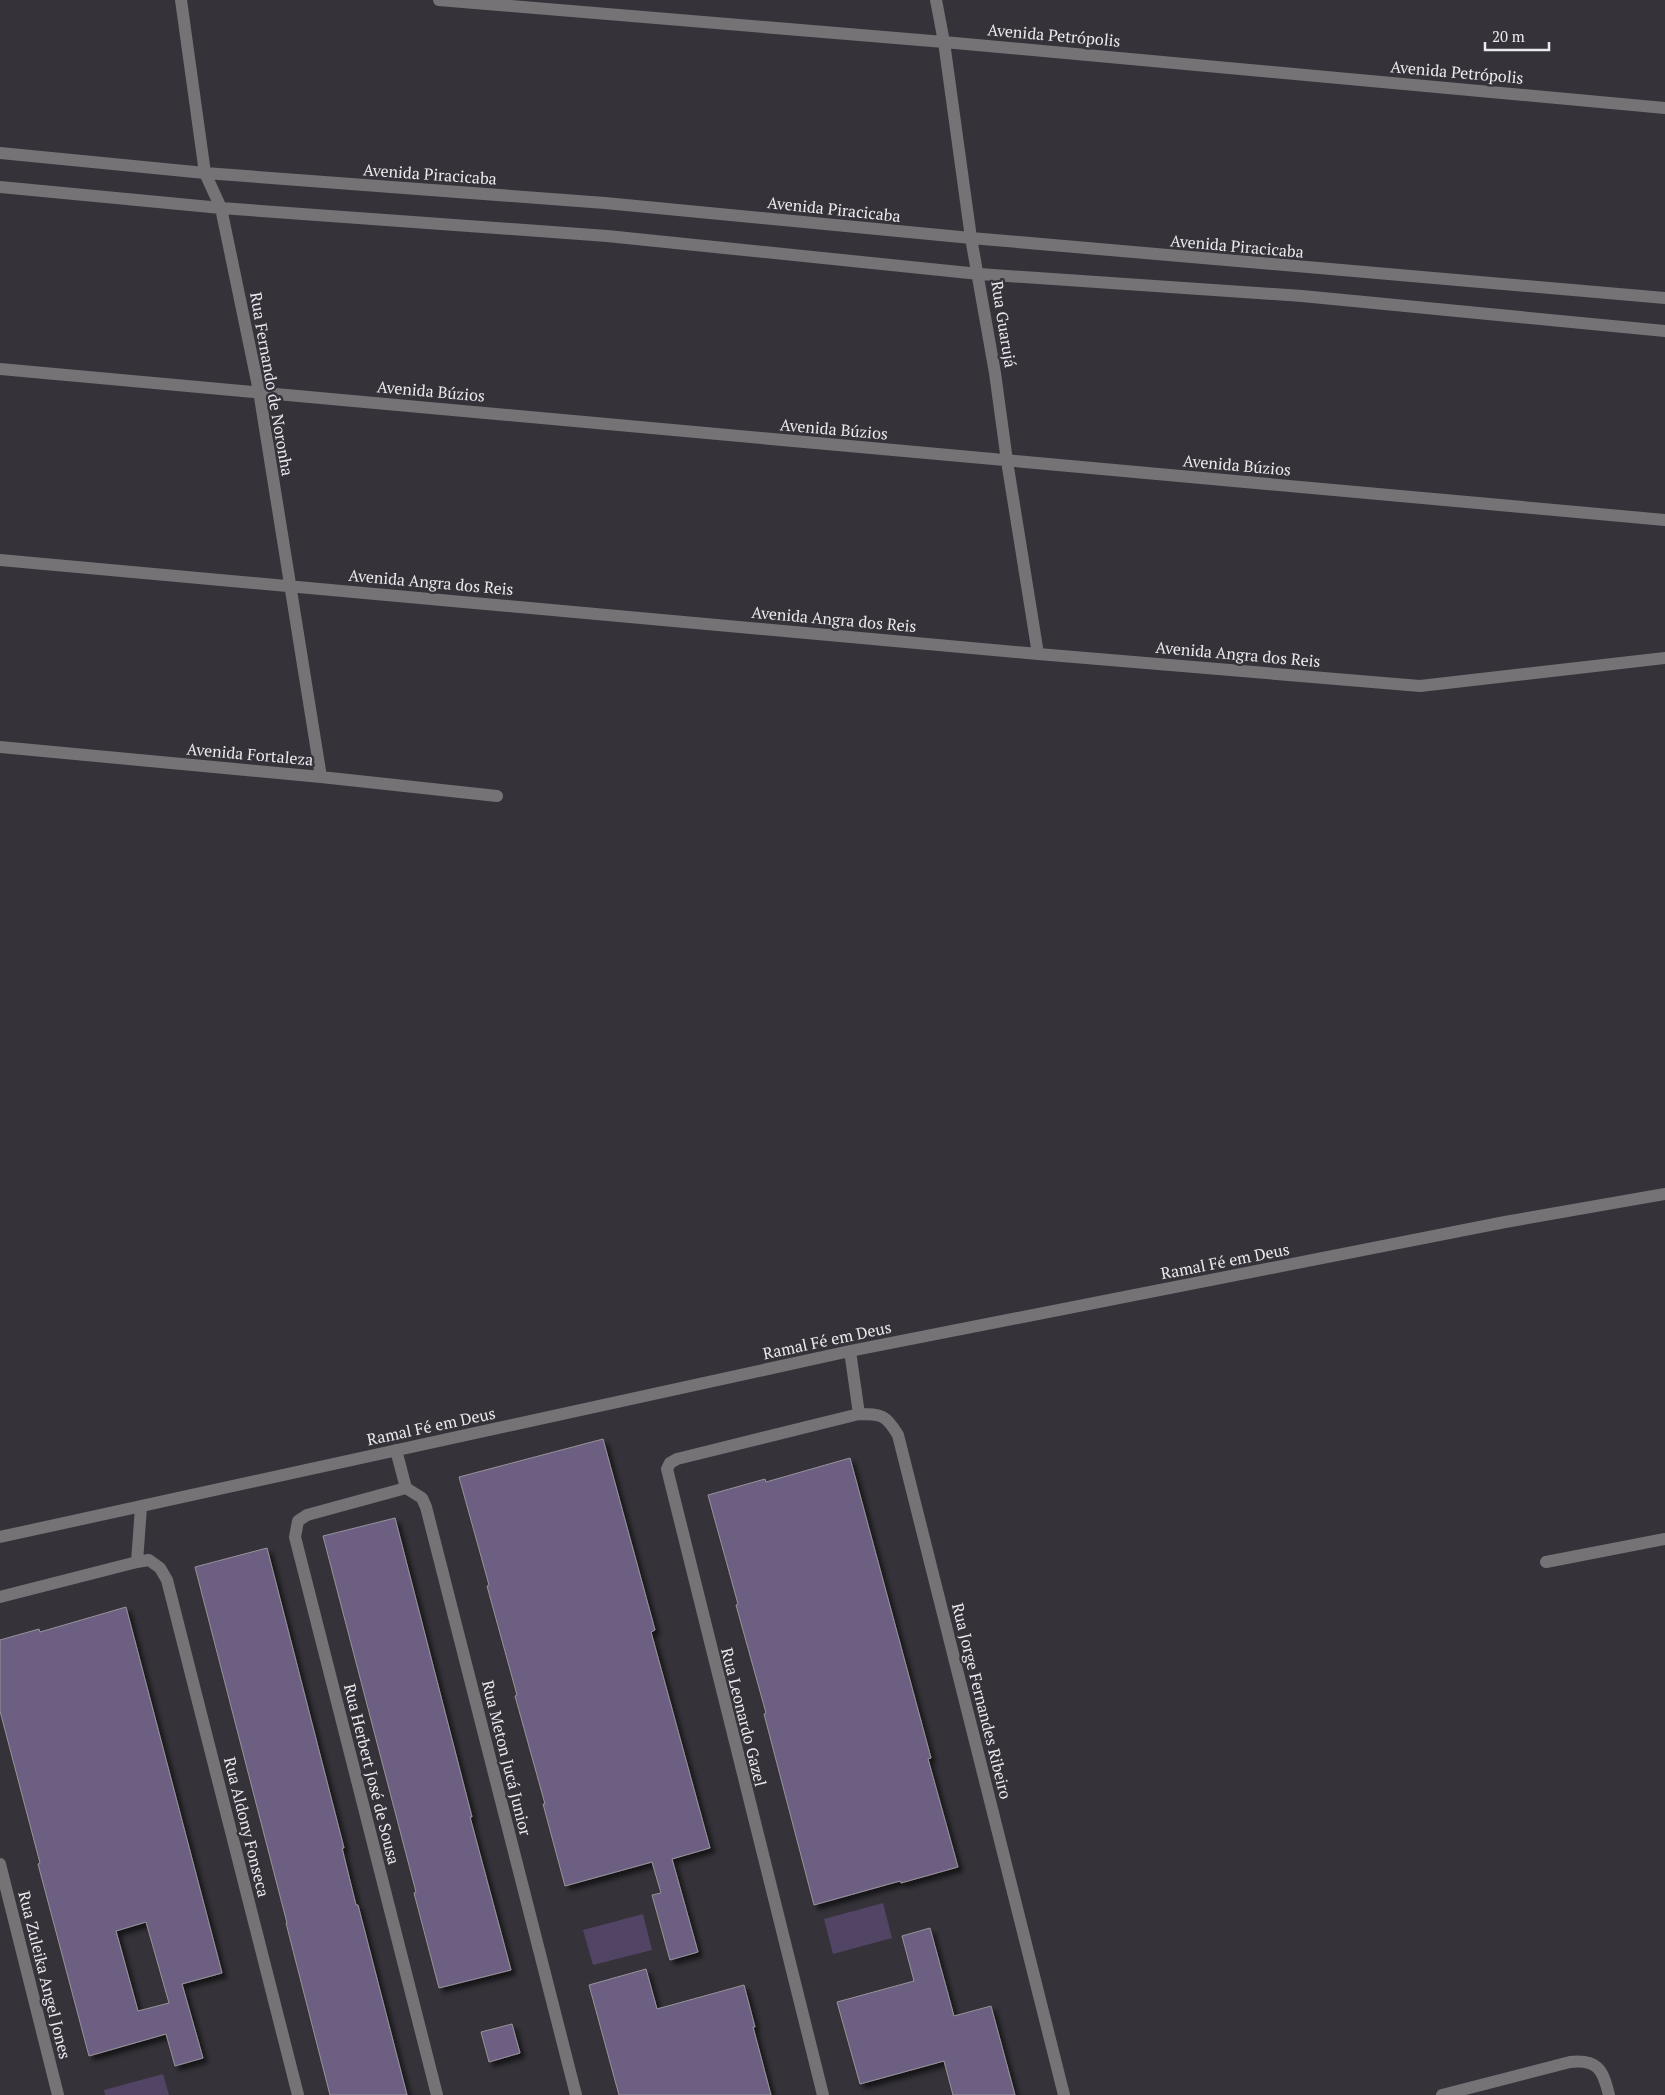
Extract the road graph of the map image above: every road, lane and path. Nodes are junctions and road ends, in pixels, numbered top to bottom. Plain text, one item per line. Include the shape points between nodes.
1 (181, 0) edge
2 (440, 0) edge
3 (936, 0) edge
4 (944, 42) junction
5 (1665, 108) edge
6 (0, 153) edge
7 (205, 173) junction
8 (0, 187) edge
9 (221, 208) junction
10 (971, 238) junction
11 (979, 274) junction
12 (1665, 298) edge
13 (1665, 331) edge
14 (0, 369) edge
15 (259, 391) junction
16 (1007, 461) junction
17 (1665, 520) edge
18 (0, 560) edge
19 (290, 585) junction
20 (1038, 654) junction
21 (1665, 658) edge
22 (0, 747) edge
23 (321, 777) junction
24 (497, 796) dead end
25 (1665, 1194) edge
26 (850, 1351) junction
27 (859, 1414) junction
28 (786, 1432) joint
29 (396, 1450) junction
30 (406, 1488) junction
31 (142, 1507) junction
32 (0, 1537) edge
33 (1665, 1539) edge
34 (137, 1562) junction
35 (1546, 1562) dead end
36 (0, 1597) edge
37 (0, 1864) edge
38 (58, 2095) edge
39 (298, 2095) edge
40 (437, 2095) edge
41 (576, 2095) edge
42 (823, 2095) edge
43 (1064, 2095) edge
44 (1442, 2095) edge
45 (1609, 2095) edge

1 - 7 street, Rua Fernando de Noronha
2 - 4 street, Avenida Petrópolis
3 - 4 street, Rua Guarujá
4 - 5 street, Avenida Petrópolis
4 - 10 street, Rua Guarujá
6 - 7 street, Avenida Piracicaba
7 - 9 street, Rua Fernando de Noronha
7 - 10 street, Avenida Piracicaba via 605,203
8 - 9 street
9 - 11 street via 607,236
9 - 15 street, Rua Fernando de Noronha
10 - 11 street, Rua Guarujá
10 - 12 street, Avenida Piracicaba
11 - 13 street via 1302,296
11 - 16 street, Rua Guarujá
14 - 15 street, Avenida Búzios
15 - 16 street, Avenida Búzios
15 - 19 street, Rua Fernando de Noronha
16 - 17 street, Avenida Búzios
16 - 20 street, Rua Guarujá
18 - 19 street, Avenida Angra dos Reis
19 - 20 street, Avenida Angra dos Reis
19 - 23 street, Rua Fernando de Noronha
20 - 21 street, Avenida Angra dos Reis via 1420,686
22 - 23 street, Avenida Fortaleza
23 - 24 street, Avenida Fortaleza
25 - 26 street, Ramal Fé em Deus via 1505,1222
26 - 27 street
26 - 29 street, Ramal Fé em Deus
27 - 28 street, Rua Jorge Fernandes Ribeiro
27 - 43 street, Rua Jorge Fernandes Ribeiro via 884,1417 898,1435
28 - 42 street, Rua Leonardo Gazel via 677,1459 667,1469
29 - 30 street
29 - 31 street, Ramal Fé em Deus
30 - 40 street, Rua Herbert José de Sousa via 306,1515 298,1521 295,1537
30 - 41 street, Rua Meton Jucá Junior via 422,1498 426,1508
31 - 32 street, Ramal Fé em Deus
31 - 34 street
33 - 35 street
34 - 36 street
34 - 39 street, Rua Aldony Fonseca via 149,1560 160,1568 167,1580
37 - 38 street, Rua Zuleika Angel Jones
44 - 45 street via 1584,2060 1597,2066

